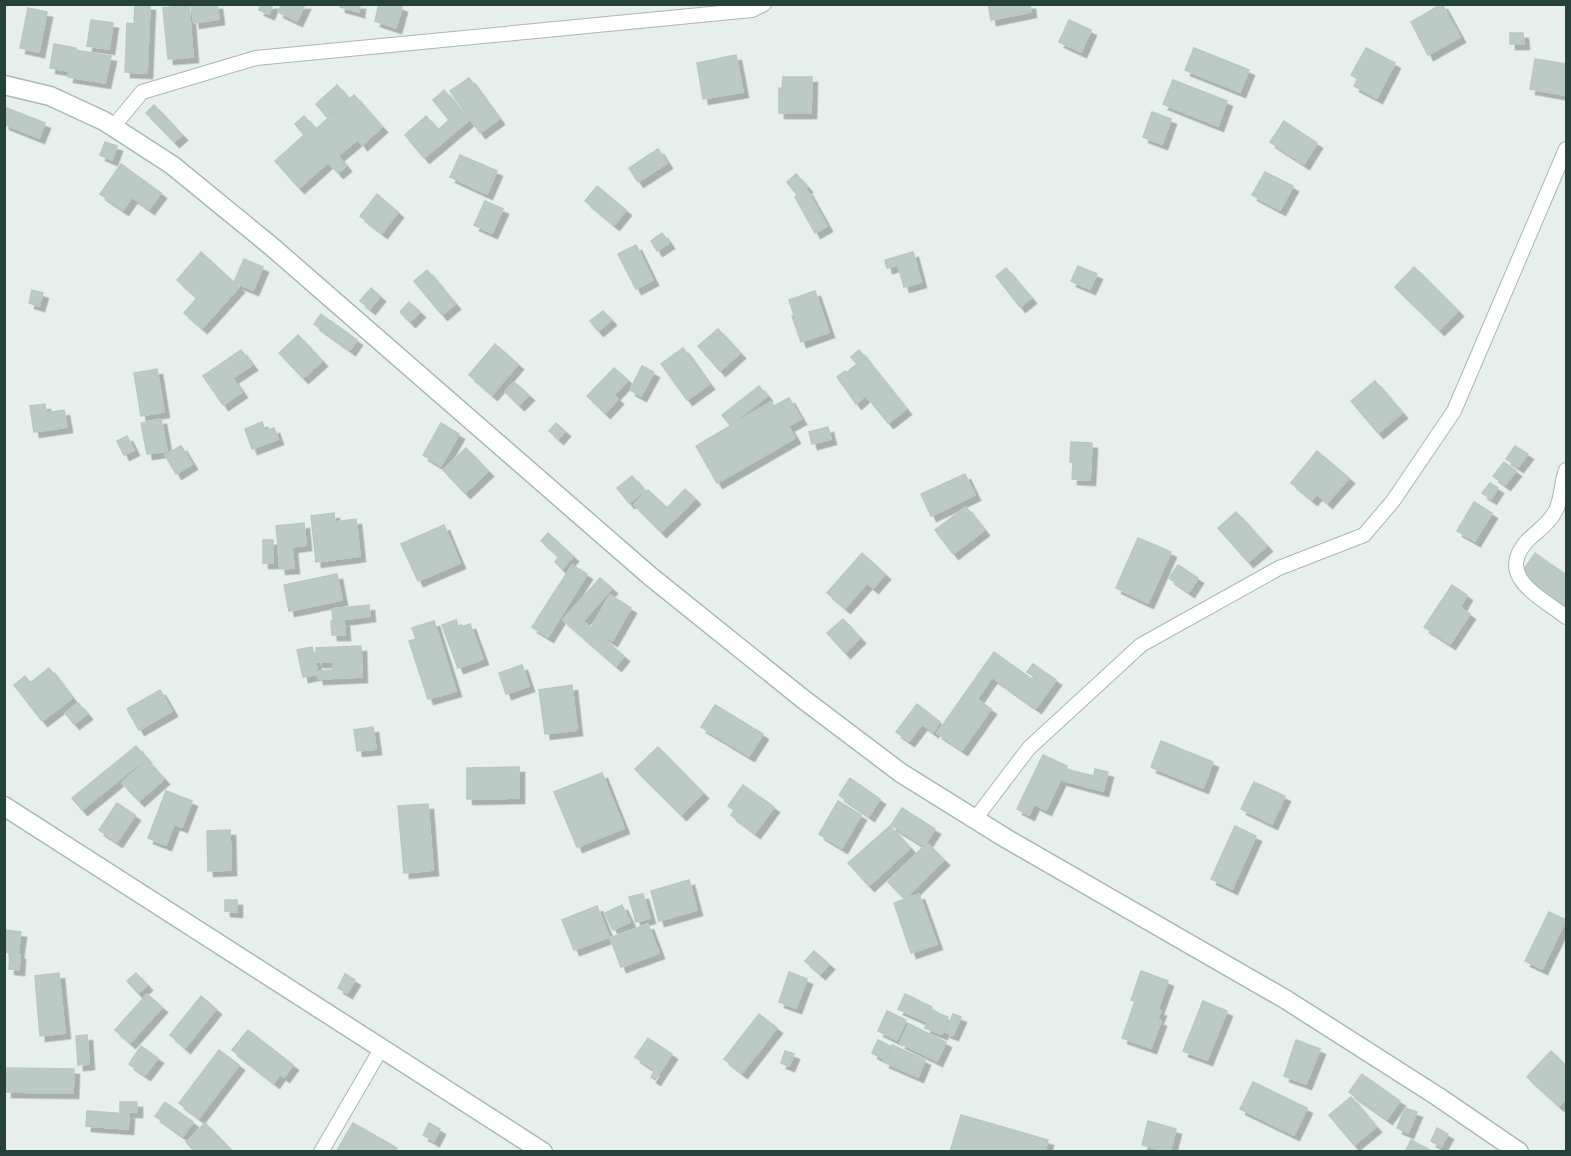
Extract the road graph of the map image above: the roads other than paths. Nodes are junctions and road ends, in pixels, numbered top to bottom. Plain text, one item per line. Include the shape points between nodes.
1 (764, 4) edge
2 (4, 85) edge
3 (113, 127) junction
4 (1566, 149) edge
5 (1566, 470) edge
6 (1566, 617) edge
7 (4, 806) edge
8 (975, 819) junction
9 (381, 1049) junction
10 (321, 1152) edge
11 (543, 1152) edge
12 (1519, 1152) edge

1 - 3 street via 752,10 256,58 142,92
2 - 3 street via 50,96
3 - 8 street via 172,165 271,246 650,576 803,699 901,772
4 - 8 street via 1454,411 1393,501 1364,535 1279,568 1141,645 1029,748
5 - 6 street via 1557,509 1526,542 1516,559 1516,573 1521,582
7 - 9 street
8 - 12 street via 1284,999
9 - 10 street
9 - 11 street

